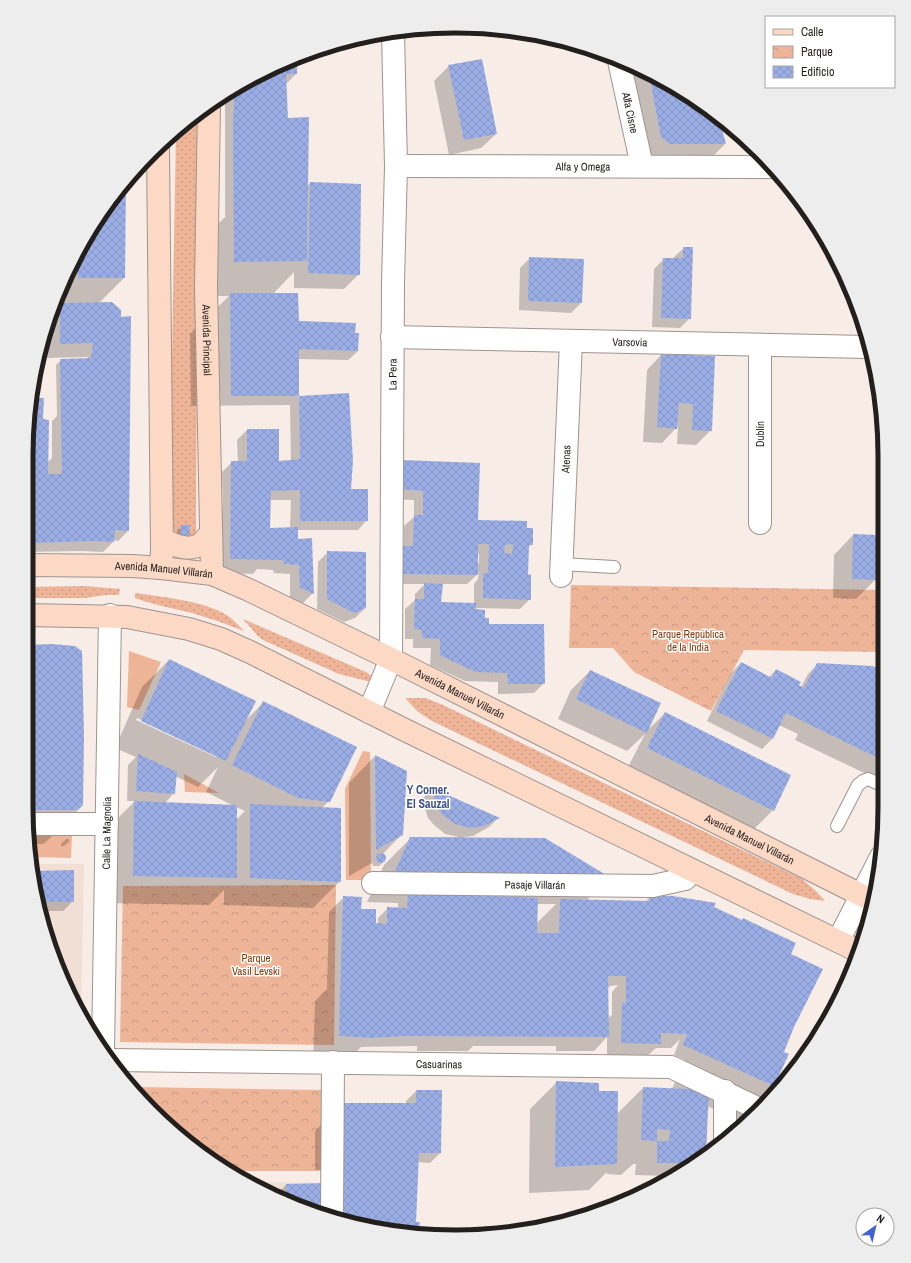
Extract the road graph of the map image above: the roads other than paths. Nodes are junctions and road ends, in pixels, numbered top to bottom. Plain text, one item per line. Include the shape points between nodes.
1 (393, 38) edge
2 (620, 67) edge
3 (205, 115) edge
4 (158, 156) edge
5 (396, 166) junction
6 (642, 166) junction
7 (763, 166) edge
8 (392, 337) junction
9 (571, 341) junction
10 (760, 345) junction
11 (864, 347) edge
12 (760, 523) dead end
13 (211, 533) junction
14 (162, 539) junction
15 (33, 565) edge
16 (614, 567) dead end
17 (161, 568) junction
18 (561, 570) joint
19 (212, 574) junction
20 (33, 615) edge
21 (110, 615) junction
22 (391, 660) junction
23 (369, 712) junction
24 (878, 783) edge
25 (34, 824) edge
26 (107, 824) junction
27 (837, 826) dead end
28 (693, 871) junction
29 (373, 884) dead end
30 (867, 898) edge
31 (838, 940) junction
32 (854, 949) edge
33 (103, 1041) edge
34 (117, 1060) edge
35 (333, 1062) junction
36 (725, 1091) junction
37 (754, 1106) edge
38 (725, 1133) edge
39 (332, 1212) edge

1 - 5 street, La Pera
2 - 6 street, Alfa Cisne
3 - 13 main road, Avenida Principal
4 - 14 main road
5 - 6 street, Alfa y Omega
5 - 8 street, La Pera
6 - 7 street, Alfa y Omega
8 - 9 street, Varsovia
8 - 22 street, La Pera
9 - 10 street, Varsovia
9 - 18 street, Atenas
10 - 11 street, Varsovia
10 - 12 street, Dublín
13 - 14 main road via 202,543 192,547 174,546
13 - 19 main road, Avenida Principal
14 - 17 main road
15 - 17 main road, Avenida Manuel Villarán
16 - 18 lane
17 - 19 main road, Avenida Manuel Villarán
19 - 22 main road, Avenida Manuel Villarán
20 - 21 main road
21 - 23 main road via 127,616 221,639
21 - 26 street, Calle La Magnolia
22 - 23 street, La Pera
22 - 30 main road, Avenida Manuel Villarán
23 - 28 main road
24 - 27 lane via 868,779 858,785
25 - 26 street
26 - 33 street, Calle La Magnolia
28 - 29 street, Pasaje Villarán via 684,879 652,886
28 - 31 main road
30 - 31 street
31 - 32 main road
34 - 35 street, Casuarinas
35 - 36 street, Casuarinas via 671,1067
35 - 39 street
36 - 37 street, Casuarinas
36 - 38 street

